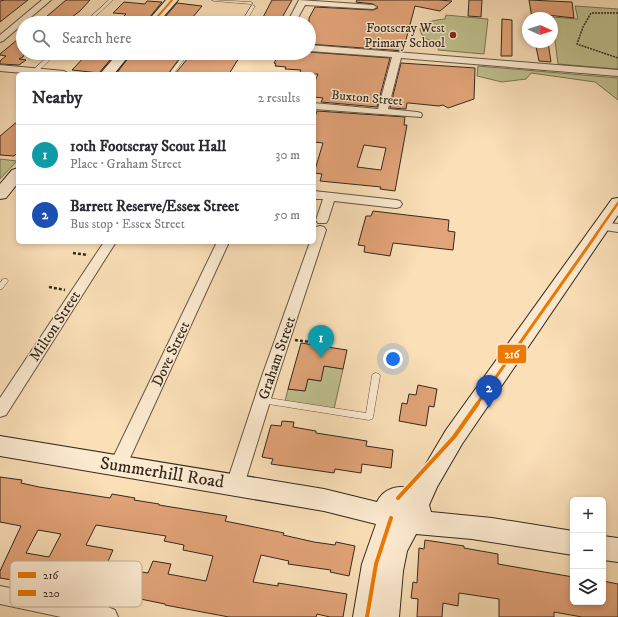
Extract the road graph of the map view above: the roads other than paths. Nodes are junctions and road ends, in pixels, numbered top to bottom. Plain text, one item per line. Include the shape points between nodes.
1 (47, 0) edge
2 (111, 0) edge
3 (172, 0) edge
4 (214, 0) edge
5 (303, 1) edge
6 (373, 7) dead end
7 (28, 16) edge
8 (94, 16) edge
9 (158, 16) edge
10 (246, 16) edge
11 (295, 16) edge
12 (16, 26) edge
13 (0, 39) edge
14 (316, 49) edge
15 (397, 56) junction
16 (48, 60) edge
17 (119, 60) edge
18 (182, 60) edge
19 (0, 68) edge
20 (35, 72) joint
21 (109, 72) edge
22 (173, 72) edge
23 (618, 74) edge
24 (316, 106) edge
25 (382, 112) junction
26 (417, 115) dead end
27 (16, 175) edge
28 (0, 194) edge
29 (316, 195) edge
30 (330, 196) junction
31 (396, 204) dead end
32 (618, 204) edge
33 (610, 227) edge
34 (316, 240) edge
35 (109, 244) edge
36 (222, 244) edge
37 (315, 244) edge
38 (376, 376) dead end
39 (262, 400) junction
40 (0, 411) edge
41 (0, 446) edge
42 (118, 466) junction
43 (235, 485) junction
44 (403, 511) junction
45 (570, 542) edge
46 (606, 548) edge
47 (618, 550) edge
48 (0, 595) edge
49 (10, 597) edge
50 (59, 607) edge
51 (108, 617) edge
52 (367, 617) edge
53 (385, 617) edge

1 - 7 street
2 - 8 lane
3 - 9 street
4 - 10 lane via 252,4
5 - 6 street
5 - 11 street
12 - 13 street
14 - 15 street
15 - 23 street
15 - 25 street
16 - 20 lane
17 - 21 street
18 - 22 lane
19 - 20 street
24 - 25 street, Buxton Street
25 - 26 street, Buxton Street
27 - 28 street
29 - 30 street
30 - 31 street
30 - 34 street, Graham Street
32 - 33 street
33 - 44 street via 454,437 427,482
35 - 40 street, Milton Street
36 - 42 street, Dove Street
37 - 39 street, Graham Street
38 - 39 lane via 370,417
39 - 43 street, Graham Street
41 - 42 street, Summerhill Road
42 - 43 street, Summerhill Road
43 - 44 street, Summerhill Road
44 - 45 street, Summerhill Road via 438,523
44 - 52 street via 376,564
44 - 53 street via 389,571
46 - 47 street
48 - 49 street
50 - 51 street

